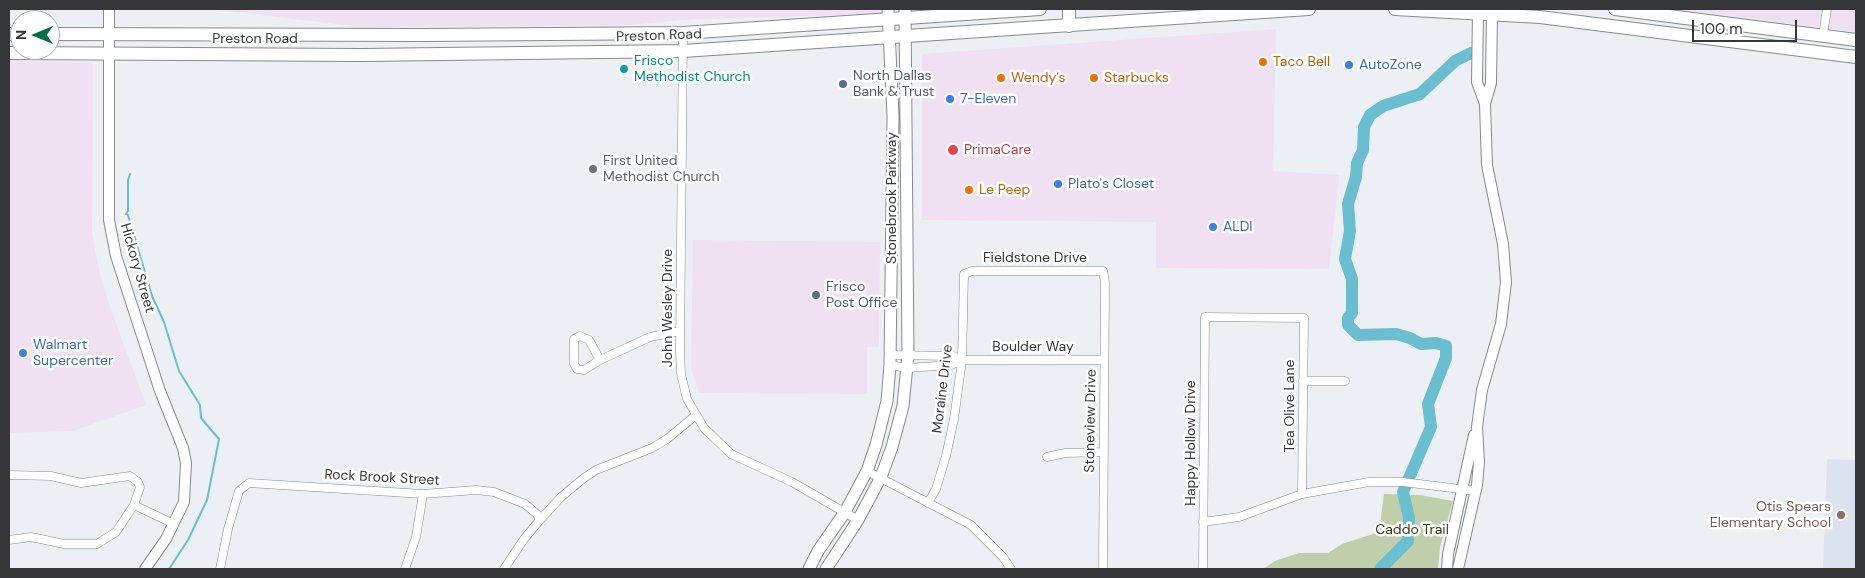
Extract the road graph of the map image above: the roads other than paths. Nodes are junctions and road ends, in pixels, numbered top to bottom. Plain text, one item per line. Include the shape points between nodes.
1 (109, 9) edge
2 (1040, 9) edge
3 (1069, 9) edge
4 (1309, 9) edge
5 (1395, 9) edge
6 (1615, 9) edge
7 (1827, 9) edge
8 (1284, 10) edge
9 (1478, 10) edge
10 (1492, 11) edge
11 (905, 13) edge
12 (888, 14) edge
13 (1069, 26) junction
14 (683, 33) junction
15 (60, 34) edge
16 (109, 35) junction
17 (1824, 35) junction
18 (905, 37) junction
19 (888, 38) junction
20 (1856, 40) edge
21 (683, 51) junction
22 (1821, 52) junction
23 (9, 53) edge
24 (109, 53) junction
25 (1856, 58) edge
26 (1485, 104) junction
27 (892, 181) junction
28 (908, 182) junction
29 (891, 254) junction
30 (907, 254) junction
31 (964, 274) joint
32 (1105, 274) joint
33 (1205, 317) joint
34 (680, 331) junction
35 (908, 355) junction
36 (600, 360) junction
37 (890, 360) junction
38 (962, 360) junction
39 (1104, 360) junction
40 (907, 368) junction
41 (1303, 381) junction
42 (1345, 381) dead end
43 (696, 415) junction
44 (1478, 422) junction
45 (1103, 452) junction
46 (1047, 457) dead end
47 (866, 471) junction
48 (9, 475) edge
49 (881, 477) junction
50 (1463, 489) junction
51 (1476, 491) junction
52 (423, 494) junction
53 (1302, 494) junction
54 (928, 503) junction
55 (134, 505) junction
56 (845, 512) junction
57 (858, 520) junction
58 (539, 521) junction
59 (1203, 522) junction
60 (174, 524) junction
61 (9, 540) edge
62 (145, 569) edge
63 (220, 569) edge
64 (405, 569) edge
65 (504, 569) edge
66 (809, 569) edge
67 (826, 569) edge
68 (1011, 569) edge
69 (1103, 569) edge
70 (1203, 569) edge
71 (1447, 569) edge
72 (1458, 569) edge

1 - 16 street, Hickory Street
2 - 11 main road, Preston Road
3 - 13 main road
4 - 8 main road, Preston Road
5 - 9 main road
6 - 17 main road
7 - 17 street
8 - 13 main road, Preston Road
9 - 10 main road
9 - 26 street via 1477,82
10 - 22 main road
10 - 26 street via 1491,82
11 - 12 main road, Preston Road
11 - 18 main road, Stonebrook Parkway
12 - 14 main road, Preston Road
12 - 19 main road, Stonebrook Parkway
13 - 18 main road, Preston Road
14 - 16 main road, Preston Road
14 - 21 street, John Wesley Drive
15 - 16 main road, Preston Road
16 - 24 street, Hickory Street
17 - 20 main road
17 - 22 main road
18 - 19 main road, Preston Road
18 - 28 main road, Stonebrook Parkway
19 - 21 main road, Preston Road
19 - 27 main road, Stonebrook Parkway via 893,116
21 - 24 main road, Preston Road via 362,55
21 - 34 street, John Wesley Drive
22 - 25 main road
23 - 24 main road, Preston Road
24 - 60 street, Hickory Street via 109,220 118,263 186,463 184,502
26 - 44 street via 1487,165 1503,244 1506,288 1499,332 1482,390
27 - 28 main road
27 - 29 main road, Stonebrook Parkway
28 - 30 main road, Stonebrook Parkway
29 - 30 main road
29 - 37 main road, Stonebrook Parkway
30 - 35 main road, Stonebrook Parkway
31 - 32 street, Fieldstone Drive via 972,271 1099,270
31 - 38 street, Moraine Drive
32 - 39 street, Stoneview Drive
33 - 41 street, Tea Olive Lane via 1304,318
33 - 59 street, Happy Hollow Drive
34 - 36 street via 650,337
34 - 43 street, John Wesley Drive via 683,386
35 - 37 street, Boulder Way
35 - 38 street, Boulder Way via 953,356
35 - 40 main road, Stonebrook Parkway
36 - 36 street via 589,340 580,336 574,339 573,357 577,369 584,370
37 - 40 street, Boulder Way
37 - 47 main road, Stonebrook Parkway via 883,422
38 - 39 street, Boulder Way
38 - 40 street, Boulder Way via 951,365
38 - 54 street, Moraine Drive via 946,456
39 - 45 street, Stoneview Drive
40 - 49 main road, Stonebrook Parkway via 903,406
41 - 42 street
41 - 53 street, Tea Olive Lane
43 - 56 street, John Wesley Drive via 704,428 732,454
43 - 58 street via 652,448 584,478
44 - 50 street
44 - 51 street
45 - 46 street
45 - 69 street, Stoneview Drive
47 - 49 street
47 - 56 main road, Stonebrook Parkway
48 - 55 street via 52,476 81,482 130,476 140,487
49 - 54 street
49 - 57 main road, Stonebrook Parkway
50 - 51 street
50 - 53 street via 1388,482 1337,486
50 - 71 street
51 - 72 street
52 - 58 street, Rock Brook Street via 476,490 494,492 525,504 538,515
52 - 63 street, Rock Brook Street via 249,483 239,491
52 - 64 street via 416,537
53 - 59 street via 1238,517
54 - 68 street via 971,525
55 - 60 street
55 - 61 street via 116,532 97,544 64,544 31,536
56 - 57 street, John Wesley Drive
56 - 66 main road, Stonebrook Parkway
57 - 67 main road, Stonebrook Parkway
58 - 65 street
59 - 70 street, Happy Hollow Drive
60 - 62 street, Hickory Street

